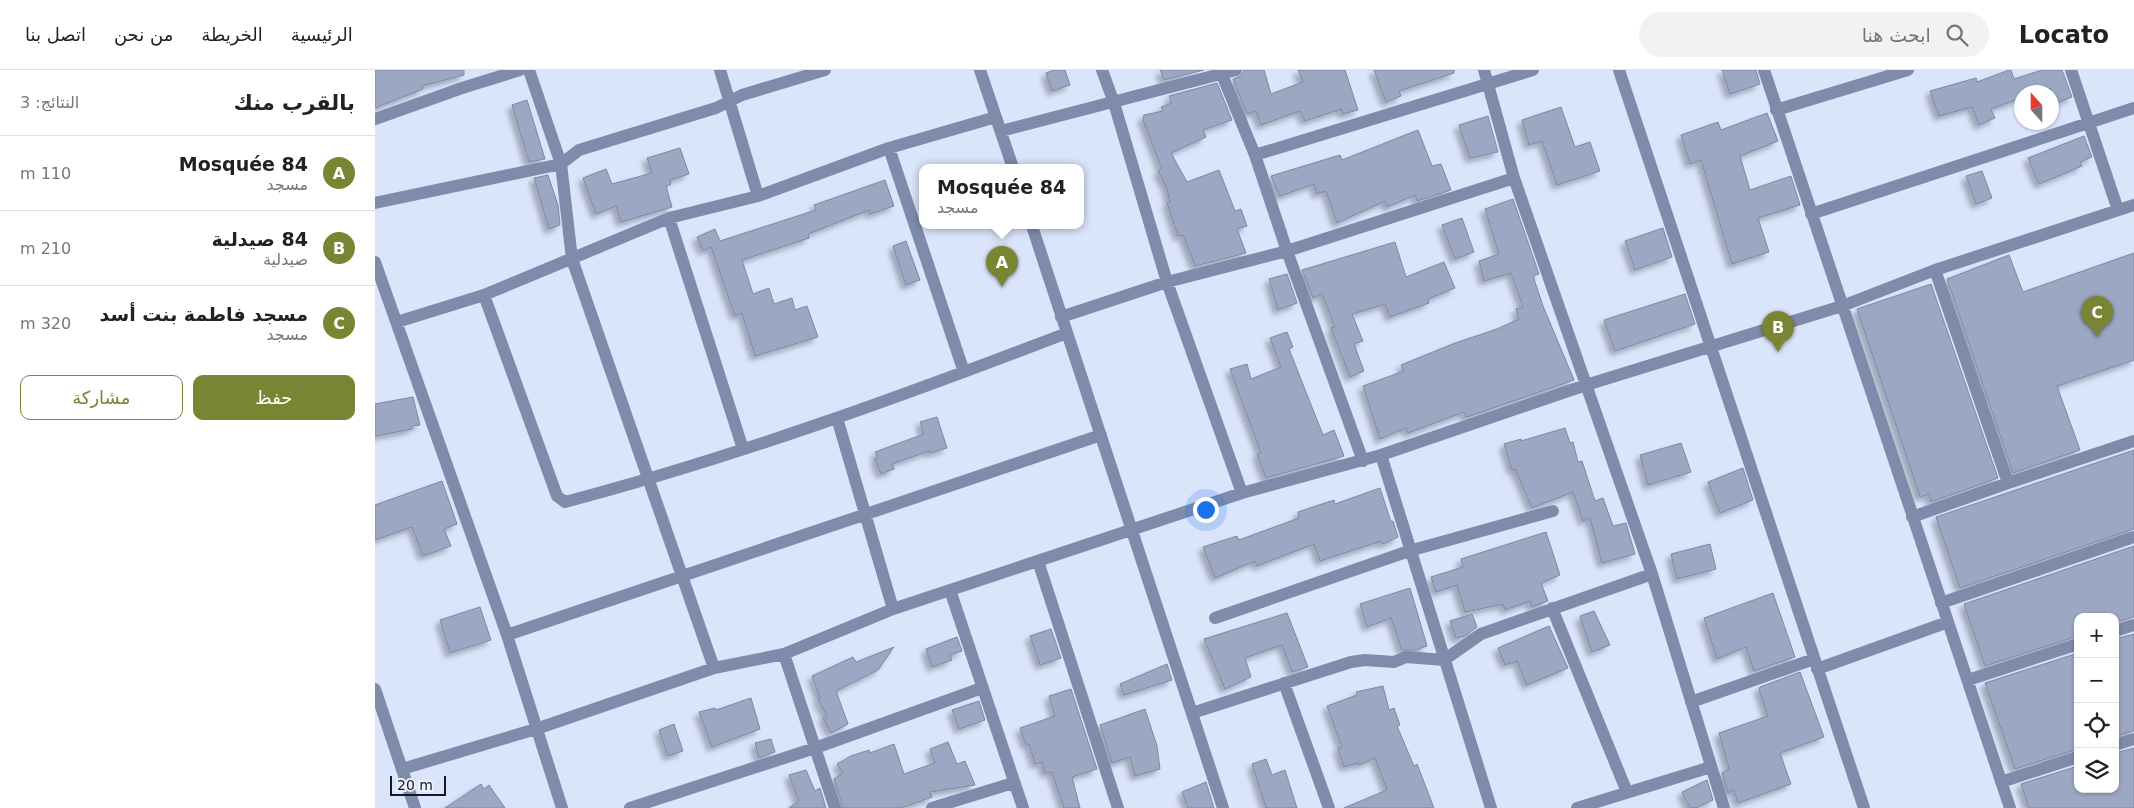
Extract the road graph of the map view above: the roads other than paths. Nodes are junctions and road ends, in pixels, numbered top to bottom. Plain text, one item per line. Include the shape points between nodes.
1 (520, 70) edge
2 (529, 70) edge
3 (720, 70) edge
4 (825, 70) edge
5 (980, 70) edge
6 (1102, 70) edge
7 (1236, 70) edge
8 (1485, 70) edge
9 (1533, 70) edge
10 (1619, 70) edge
11 (1764, 70) edge
12 (2071, 70) edge
13 (1902, 71) edge
14 (1221, 72) edge
15 (1489, 85) junction
16 (730, 99) junction
17 (1115, 103) junction
18 (2134, 108) edge
19 (1776, 110) junction
20 (996, 117) junction
21 (375, 119) edge
22 (2089, 124) junction
23 (1001, 131) junction
24 (889, 148) junction
25 (1255, 154) junction
26 (561, 164) junction
27 (1012, 164) edge
28 (1514, 178) junction
29 (758, 196) junction
30 (375, 203) edge
31 (2134, 205) edge
32 (2118, 210) junction
33 (1811, 214) junction
34 (669, 218) junction
35 (1032, 229) edge
36 (1287, 251) junction
37 (572, 259) junction
38 (375, 262) edge
39 (1935, 270) junction
40 (1167, 282) junction
41 (484, 295) junction
42 (1842, 306) junction
43 (1061, 316) junction
44 (397, 322) junction
45 (1067, 333) junction
46 (1709, 347) junction
47 (964, 372) junction
48 (1586, 385) junction
49 (837, 418) junction
50 (1101, 435) junction
51 (2134, 441) edge
52 (743, 449) junction
53 (1381, 455) junction
54 (1363, 461) junction
55 (650, 480) junction
56 (2008, 483) junction
57 (1241, 493) junction
58 (1553, 511) dead end
59 (865, 513) junction
60 (1912, 517) junction
61 (1132, 530) junction
62 (2134, 536) edge
63 (1409, 551) junction
64 (1038, 561) junction
65 (681, 574) junction
66 (1652, 574) junction
67 (950, 590) junction
68 (1941, 603) junction
69 (1551, 608) junction
70 (893, 609) junction
71 (1215, 618) dead end
72 (1948, 622) junction
73 (2134, 625) edge
74 (2119, 630) edge
75 (507, 635) junction
76 (2074, 645) edge
77 (784, 654) junction
78 (1444, 660) junction
79 (1815, 664) junction
80 (714, 668) junction
81 (1968, 680) junction
82 (1284, 683) junction
83 (982, 688) junction
84 (375, 689) edge
85 (1691, 702) junction
86 (1192, 713) junction
87 (380, 720) edge
88 (536, 729) junction
89 (2134, 739) edge
90 (2119, 744) edge
91 (815, 748) junction
92 (2074, 758) edge
93 (1711, 767) junction
94 (402, 770) junction
95 (2001, 782) junction
96 (1013, 783) junction
97 (1627, 792) junction
98 (415, 808) edge
99 (562, 808) edge
100 (630, 808) edge
101 (835, 808) edge
102 (932, 808) edge
103 (1023, 808) edge
104 (1118, 808) edge
105 (1223, 808) edge
106 (1329, 808) edge
107 (1491, 808) edge
108 (1577, 808) edge
109 (1724, 808) edge
110 (1864, 808) edge
111 (2010, 808) edge

1 - 21 street
2 - 26 street
3 - 16 street
4 - 16 street
5 - 20 street
6 - 17 street
7 - 14 street
8 - 15 street
9 - 15 street
10 - 46 street
11 - 19 street
12 - 22 street
13 - 19 street
14 - 17 street
14 - 25 street
15 - 25 street
15 - 28 street
16 - 26 street via 716,108 579,150
16 - 29 street
17 - 23 street
17 - 40 street
18 - 22 street
19 - 33 street
20 - 23 street
20 - 24 street
22 - 32 street
22 - 33 street
23 - 27 street
24 - 29 street
24 - 47 street
25 - 36 street
26 - 30 street
26 - 37 street
28 - 36 street
28 - 48 street
29 - 34 street
31 - 32 street
32 - 39 street
33 - 42 street
34 - 37 street
34 - 52 street
35 - 43 street
36 - 40 street
36 - 54 street
37 - 41 street
37 - 55 street
38 - 44 street
39 - 42 street
39 - 56 street
40 - 43 street
40 - 57 street
41 - 44 street
41 - 55 street via 561,500 565,502
42 - 46 street
42 - 60 street
43 - 45 street
44 - 75 street
45 - 47 street
45 - 50 street
46 - 48 street
46 - 79 street
47 - 49 street
48 - 53 street
48 - 66 street
49 - 52 street
49 - 59 street
50 - 59 street
50 - 61 street
51 - 56 street
52 - 55 street
53 - 54 street
53 - 63 street
54 - 57 street
55 - 65 street
56 - 60 street
57 - 61 street
58 - 63 street
59 - 65 street
59 - 70 street
60 - 68 street
61 - 64 street
61 - 86 street
62 - 68 street
63 - 71 street
63 - 78 street
64 - 67 street
64 - 104 street
65 - 75 street
65 - 80 street
66 - 69 street
66 - 85 street
67 - 70 street
67 - 83 street
68 - 72 street
69 - 78 street via 1481,634
69 - 97 street
70 - 77 street
72 - 79 street
72 - 81 street
73 - 74 street
75 - 88 street
76 - 81 street
77 - 80 street
77 - 91 street
78 - 82 street via 1406,657 1394,662 1365,660
78 - 107 street
79 - 85 street
79 - 110 street
80 - 88 street
81 - 95 street
82 - 86 street
82 - 106 street
83 - 91 street
83 - 96 street
84 - 87 street
85 - 93 street
86 - 105 street
87 - 94 street
88 - 94 street
88 - 99 street
89 - 90 street
91 - 100 street
91 - 101 street
92 - 95 street
93 - 97 street
93 - 109 street
94 - 98 street
95 - 111 street
96 - 102 street
96 - 103 street
97 - 108 street

